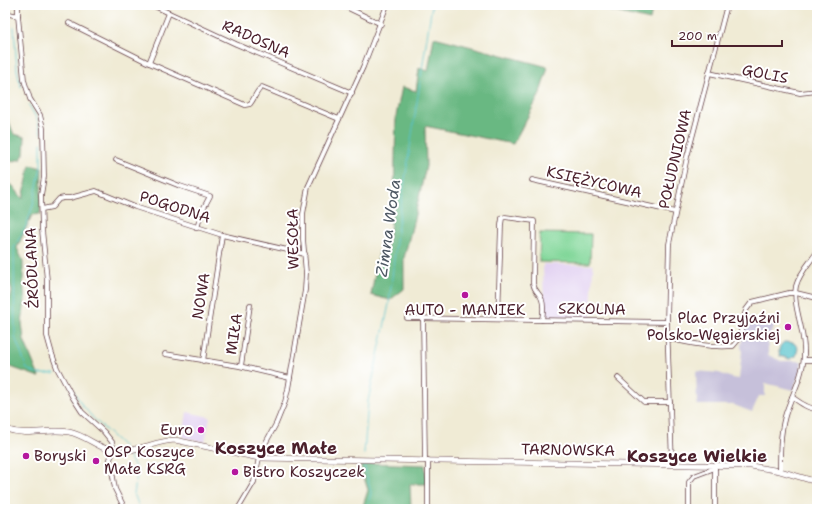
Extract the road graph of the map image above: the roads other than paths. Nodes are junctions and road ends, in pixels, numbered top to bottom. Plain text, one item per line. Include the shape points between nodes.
1 (18, 5) edge
2 (152, 5) edge
3 (342, 5) edge
4 (387, 5) edge
5 (727, 5) edge
6 (5, 13) edge
7 (169, 13) junction
8 (18, 16) junction
9 (69, 24) dead end
10 (381, 24) junction
11 (149, 63) junction
12 (709, 73) junction
13 (817, 91) edge
14 (352, 93) junction
15 (339, 119) junction
16 (116, 160) dead end
17 (532, 180) dead end
18 (42, 209) junction
19 (675, 212) junction
20 (197, 228) junction
21 (222, 235) junction
22 (817, 252) edge
23 (304, 254) junction
24 (796, 293) junction
25 (817, 298) edge
26 (250, 306) dead end
27 (408, 318) dead end
28 (423, 318) junction
29 (498, 320) junction
30 (542, 320) junction
31 (667, 322) junction
32 (667, 338) junction
33 (165, 354) dead end
34 (804, 360) junction
35 (817, 360) edge
36 (203, 361) junction
37 (241, 366) junction
38 (290, 378) junction
39 (618, 378) dead end
40 (792, 397) junction
41 (670, 402) junction
42 (817, 409) edge
43 (5, 429) edge
44 (114, 451) junction
45 (259, 458) junction
46 (426, 461) junction
47 (672, 464) junction
48 (715, 466) junction
49 (780, 471) junction
50 (817, 482) edge
51 (125, 509) edge
52 (238, 509) edge
53 (428, 509) edge
54 (689, 509) edge
55 (715, 509) edge

1 - 8 street, ŹRÓDLANA
2 - 7 street, RADOSNA
3 - 10 street
4 - 10 street, WESOŁA
5 - 12 street, POŁUDNIOWA
6 - 8 street
7 - 11 street
7 - 14 street, RADOSNA
8 - 18 street, ŹRÓDLANA via 24,80 43,128
9 - 11 street
10 - 14 street, WESOŁA
11 - 15 street via 245,105 250,104 262,86
12 - 13 street, GOLIS via 800,93
12 - 19 street, POŁUDNIOWA
14 - 15 street, WESOŁA
15 - 23 street, WESOŁA via 308,187 303,214
16 - 20 street via 210,196
17 - 19 street, KSIĘŻYCOWA
18 - 20 street, POGODNA via 52,207 64,198 96,192
18 - 44 street, ŹRÓDLANA via 47,280 46,329 52,354 73,398 82,412 112,442
19 - 31 street, POŁUDNIOWA via 669,244
20 - 21 street, POGODNA
21 - 23 street, POGODNA
21 - 36 street, NOWA
22 - 24 street via 797,283
23 - 38 street, WESOŁA via 305,290
24 - 25 street
24 - 32 street via 750,304 746,310 739,340 733,346 713,346
24 - 34 street via 804,341
26 - 37 street, MIŁA
27 - 28 street, SZKOLNA
28 - 29 street, SZKOLNA
28 - 46 street
29 - 30 street, SZKOLNA
29 - 30 street via 502,218 505,217 534,221 533,283 543,302
30 - 31 street, SZKOLNA
31 - 32 street
32 - 41 street
33 - 36 street
34 - 35 street
34 - 40 street
36 - 37 street
37 - 38 street
38 - 45 street, WESOŁA via 285,402
39 - 41 street via 644,402
40 - 42 street
40 - 49 street via 782,428
41 - 47 street
43 - 44 street via 27,433 68,431
44 - 45 street, TARNOWSKA via 175,440
44 - 51 street via 110,459 116,489
45 - 46 street, TARNOWSKA
45 - 52 street, WESOŁA via 254,482
46 - 47 street, TARNOWSKA
46 - 53 street
47 - 48 street, TARNOWSKA
48 - 49 street, TARNOWSKA via 751,466
48 - 54 street via 694,476 689,482
48 - 55 street
49 - 50 street, TARNOWSKA

